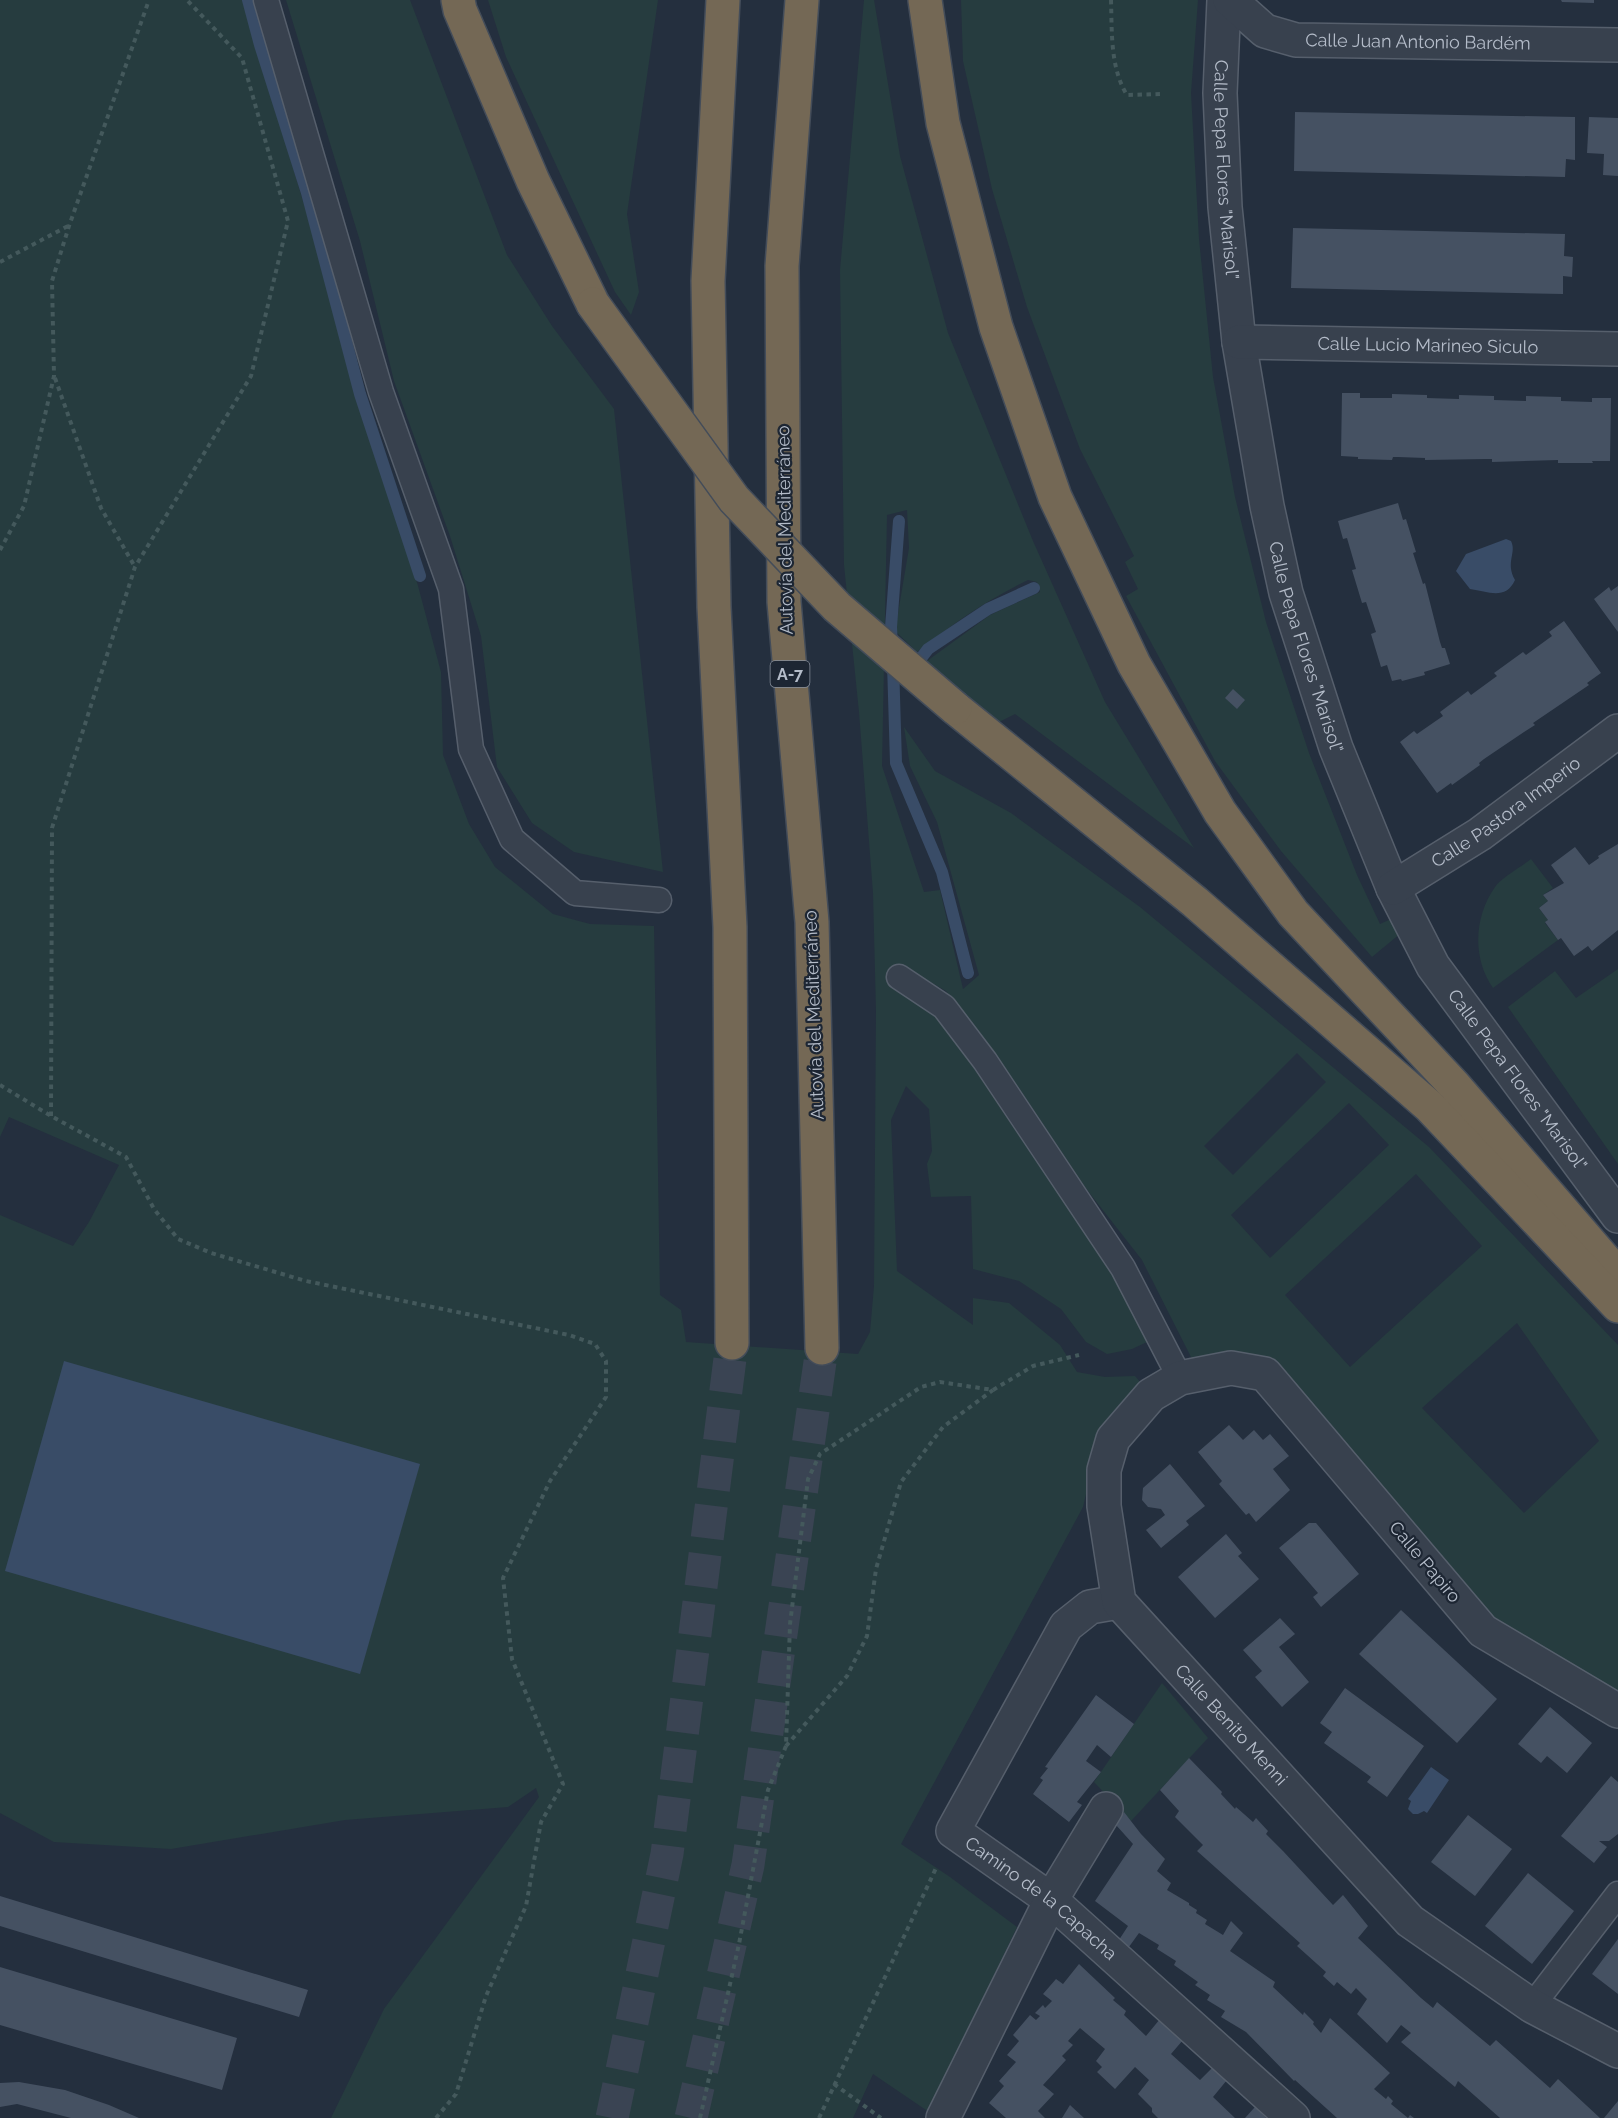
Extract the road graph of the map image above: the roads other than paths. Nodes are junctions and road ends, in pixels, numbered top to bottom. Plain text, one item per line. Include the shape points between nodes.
1 (266, 0) edge
2 (458, 0) edge
3 (723, 0) edge
4 (802, 0) edge
5 (925, 0) edge
6 (1224, 0) edge
7 (1230, 0) edge
8 (1618, 45) edge
9 (1239, 342) junction
10 (1618, 349) edge
11 (1618, 731) edge
12 (1393, 888) junction
13 (659, 900) dead end
14 (899, 977) dead end
15 (1618, 1216) edge
16 (1618, 1275) edge
17 (1618, 1306) edge
18 (732, 1343) tunnel mouth
19 (822, 1348) tunnel mouth
20 (1180, 1378) junction
21 (1119, 1602) junction
22 (1618, 1711) edge
23 (1106, 1809) dead end
24 (1618, 1894) edge
25 (1050, 1900) junction
26 (1532, 2006) junction
27 (1618, 2051) edge
28 (943, 2118) edge
29 (1293, 2118) edge

1 - 13 lane via 381,392 451,589 471,749 512,839 575,893
2 - 17 highway, bridge via 533,181 593,304 734,499 837,607 1195,902 1430,1106
3 - 18 highway via 708,281 714,607 730,927
4 - 19 highway, Autovía del Mediterráneo / A-7 via 782,266 784,602 812,922
5 - 16 highway via 943,123 996,327 1054,497 1134,664 1220,812 1293,913 1454,1085
6 - 9 street, Calle Pepa Flores "Marisol" via 1221,116 1225,207
7 - 8 street, Calle Juan Antonio Bardém via 1264,31 1296,40
9 - 10 street, Calle Lucio Marineo Siculo
9 - 12 street, Calle Pepa Flores "Marisol" via 1286,593 1336,748
11 - 12 street, Calle Pastora Imperio via 1479,834
12 - 15 street, Calle Pepa Flores "Marisol" via 1433,966
14 - 20 lane via 944,1007 985,1061 1123,1268
20 - 21 street via 1151,1395 1113,1439 1104,1470 1104,1506
20 - 22 street, Calle Papiro via 1231,1368 1265,1374 1484,1631
21 - 25 street, Camino de la Capacha via 1090,1607 1066,1626 953,1831
21 - 26 street, Calle Benito Menni via 1410,1921
23 - 25 street
24 - 26 lane
25 - 28 street
25 - 29 street, Camino de la Capacha
26 - 27 street, Calle Benito Menni

